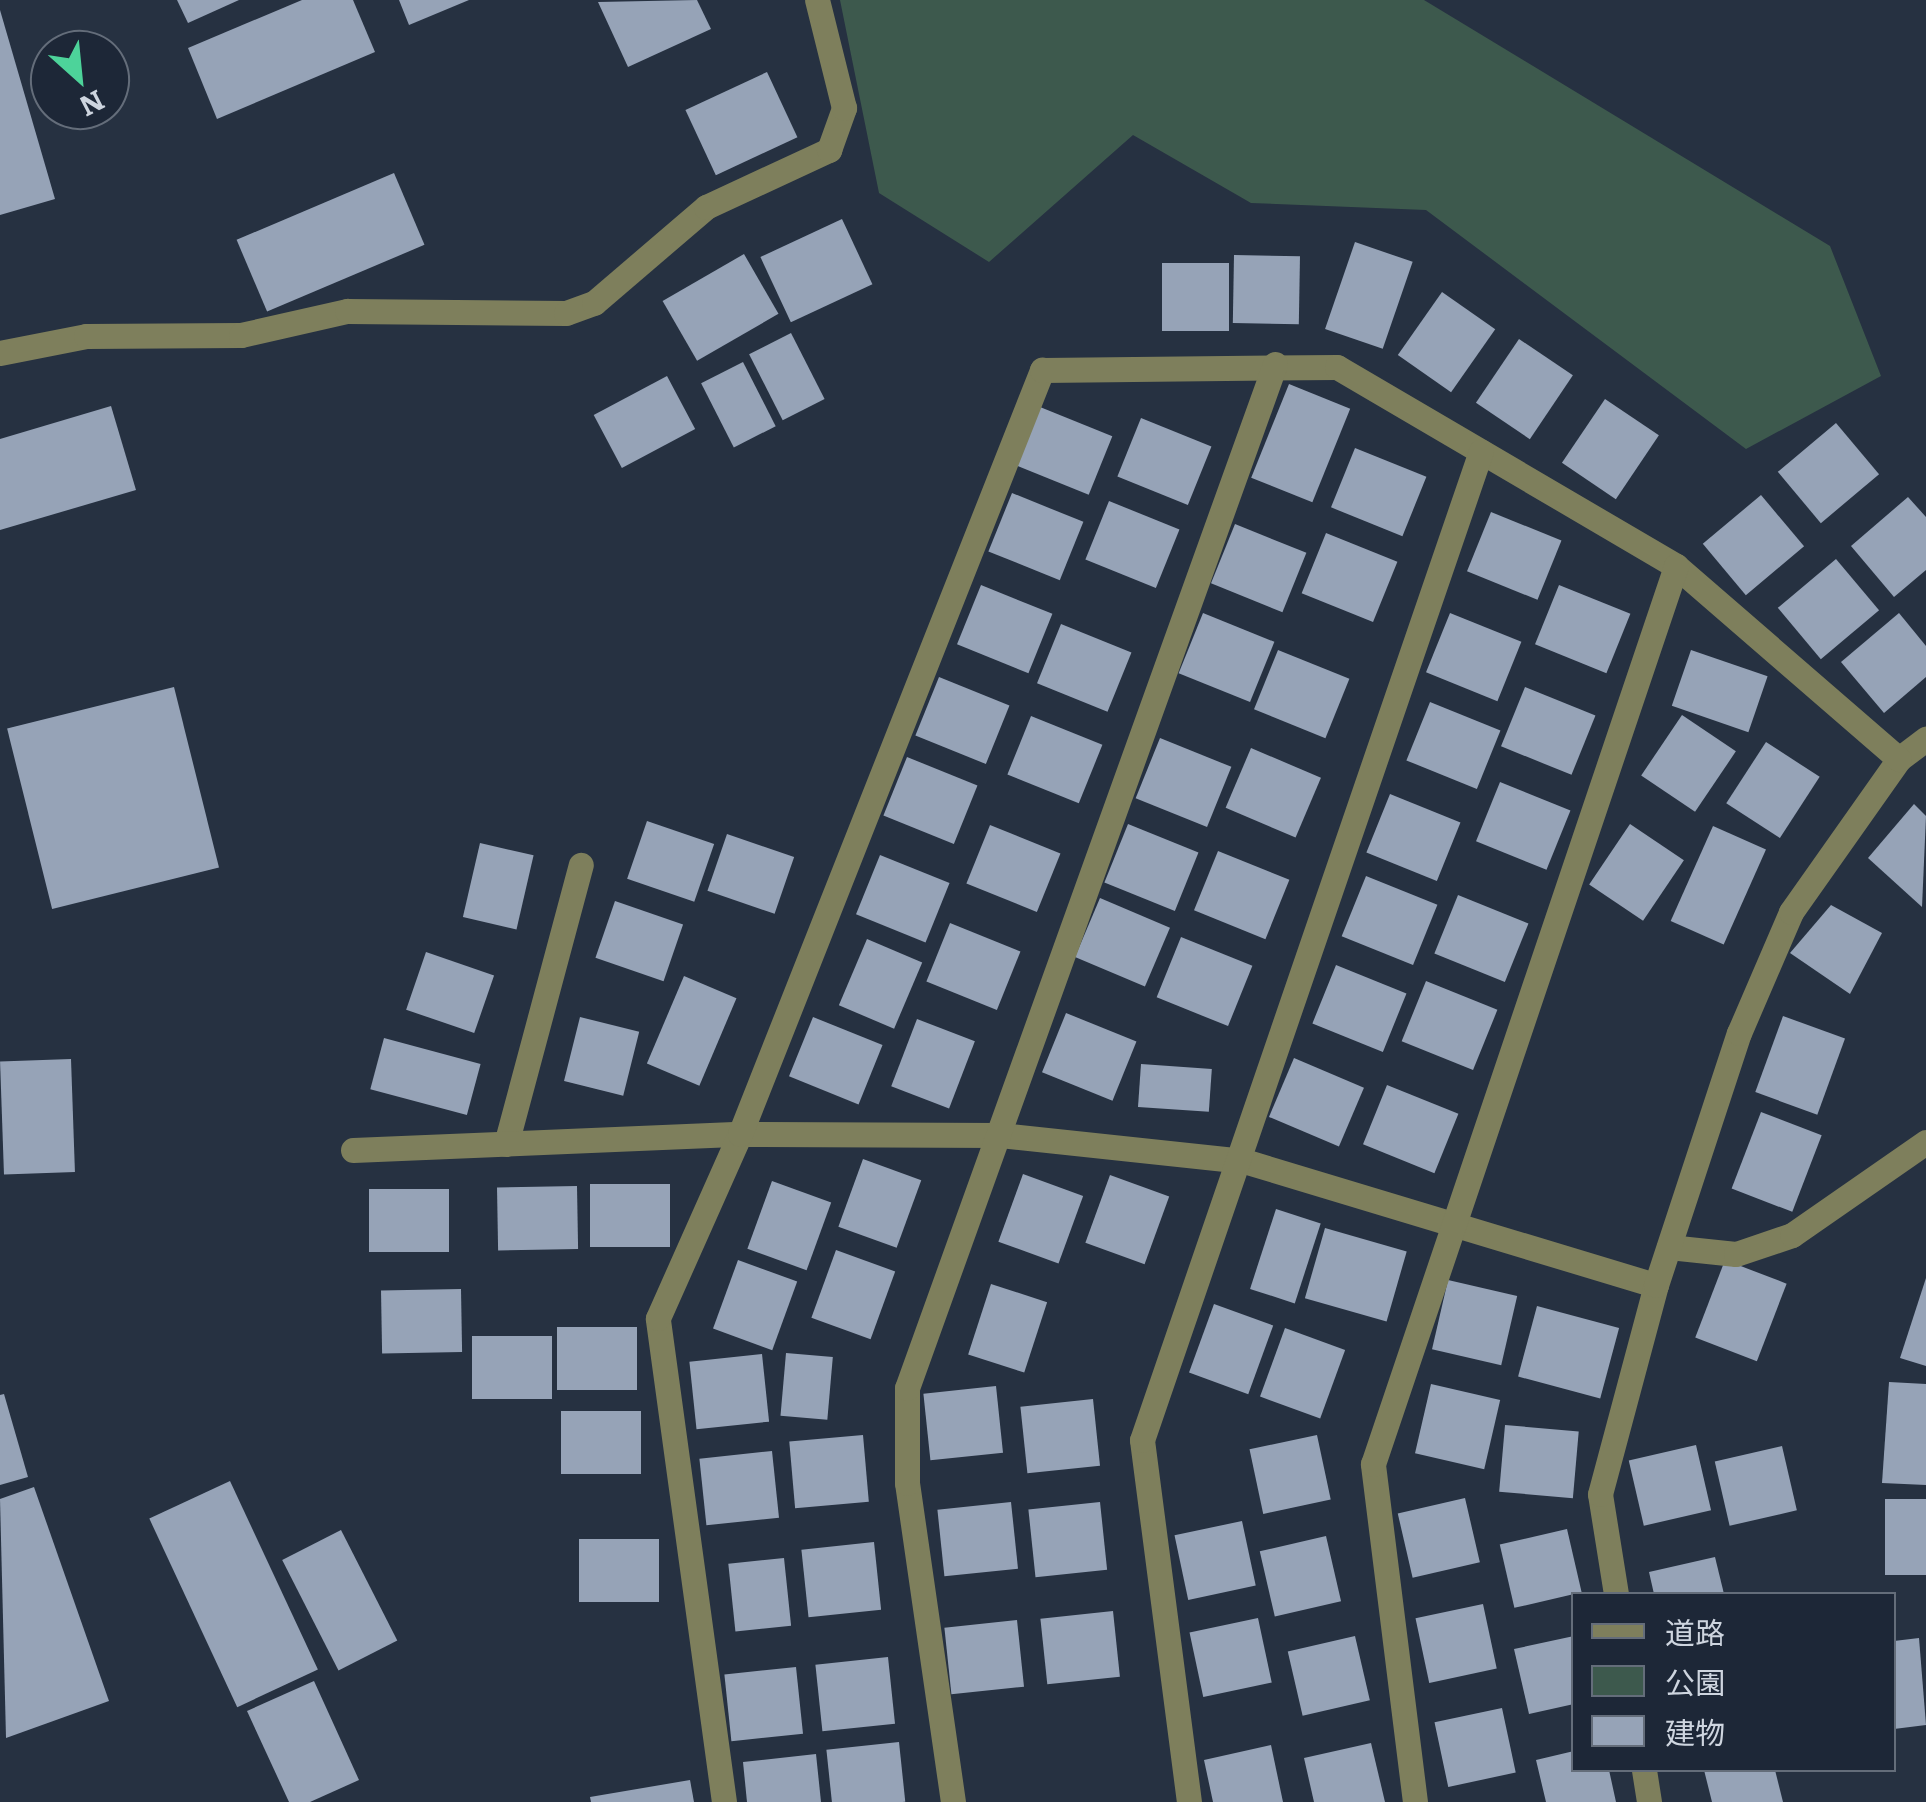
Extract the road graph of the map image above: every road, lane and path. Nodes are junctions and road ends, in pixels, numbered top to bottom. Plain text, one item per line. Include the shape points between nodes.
1 (817, 0) edge
2 (0, 353) edge
3 (1275, 364) junction
4 (1482, 451) junction
5 (1676, 566) junction
6 (1926, 739) edge
7 (1898, 759) junction
8 (581, 865) dead end
9 (740, 1134) junction
10 (1000, 1135) junction
11 (1926, 1142) edge
12 (506, 1144) junction
13 (353, 1150) dead end
14 (1244, 1161) junction
15 (1458, 1223) junction
16 (1669, 1247) junction
17 (1656, 1285) junction
18 (1616, 1592) edge
19 (1644, 1772) edge
20 (724, 1802) edge
21 (953, 1802) edge
22 (1189, 1802) edge
23 (1415, 1802) edge
24 (1649, 1802) edge

1 - 2 street via 844,108 829,150 706,207 594,303 566,312 346,311 242,336 86,336
3 - 4 street via 1337,367
3 - 9 street via 1042,370
3 - 10 street
4 - 5 street
4 - 14 street
5 - 7 street
5 - 15 street
6 - 7 street
7 - 16 street via 1791,912 1739,1033
8 - 12 street
9 - 10 street
9 - 12 street
9 - 20 street via 658,1318
10 - 14 street
10 - 21 street via 908,1388 907,1483
11 - 16 street via 1792,1234 1736,1254
12 - 13 street
14 - 15 street
14 - 22 street via 1142,1440
15 - 17 street
15 - 23 street via 1373,1464
16 - 17 street
17 - 18 street via 1600,1494
19 - 24 street

